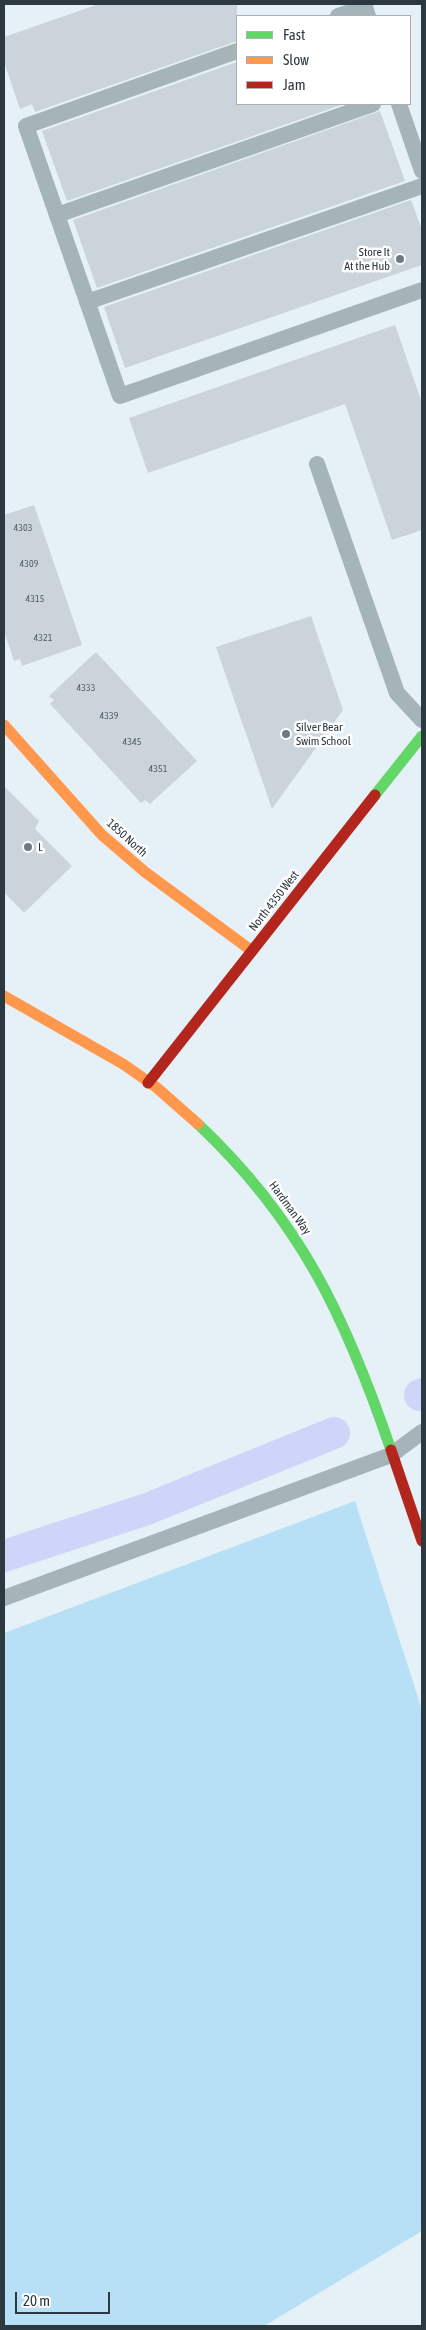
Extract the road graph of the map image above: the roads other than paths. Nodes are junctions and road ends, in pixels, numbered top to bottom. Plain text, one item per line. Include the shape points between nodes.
1 (341, 15) edge
2 (368, 15) edge
3 (236, 51) edge
4 (370, 105) edge
5 (399, 105) edge
6 (422, 171) edge
7 (422, 186) edge
8 (57, 215) junction
9 (422, 290) edge
10 (88, 302) junction
11 (317, 464) dead end
12 (422, 720) edge
13 (4, 724) edge
14 (422, 736) edge
15 (252, 951) junction
16 (4, 996) edge
17 (148, 1083) junction
18 (422, 1432) edge
19 (391, 1455) junction
20 (422, 1541) edge
21 (4, 1598) edge

1 - 2 lane via 365,7
3 - 8 lane via 26,126
4 - 8 lane
5 - 6 lane
7 - 10 lane
8 - 10 lane
9 - 10 lane via 120,396
11 - 12 lane via 397,693
13 - 15 street, 1850 North via 102,836
14 - 15 street, North 4350 West
15 - 17 street, North 4350 West
16 - 17 street, Hardman Way via 92,1045
17 - 19 street, Hardman Way via 175,1103 232,1156 289,1228 332,1302 361,1370
18 - 19 lane
19 - 20 street, Hardman Way
19 - 21 lane

